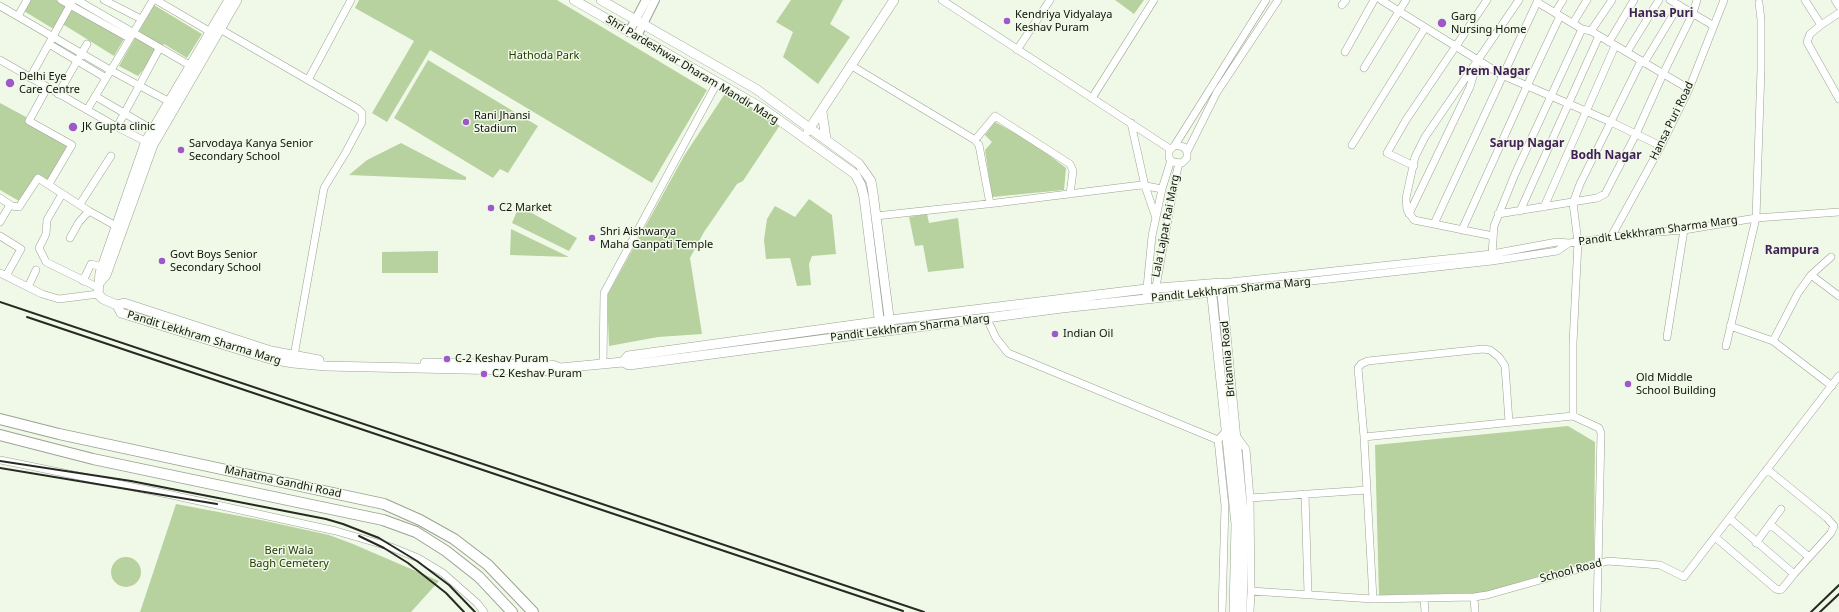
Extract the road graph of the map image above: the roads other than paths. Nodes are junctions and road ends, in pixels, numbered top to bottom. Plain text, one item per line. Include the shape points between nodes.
1 (27, 0) edge
2 (61, 0) edge
3 (77, 0) edge
4 (153, 0) edge
5 (156, 0) edge
6 (230, 0) edge
7 (351, 0) edge
8 (574, 0) edge
9 (601, 0) edge
10 (646, 0) edge
11 (655, 0) edge
12 (894, 0) edge
13 (942, 0) edge
14 (1050, 0) edge
15 (1154, 0) edge
16 (1266, 0) edge
17 (1278, 0) edge
18 (1374, 0) edge
19 (1381, 0) edge
20 (1406, 0) edge
21 (1487, 0) edge
22 (1518, 0) edge
23 (1563, 0) edge
24 (1587, 0) edge
25 (1612, 0) edge
26 (1634, 0) edge
27 (1659, 0) edge
28 (1670, 0) edge
29 (1697, 0) edge
30 (1724, 0) edge
31 (1805, 0) edge
32 (1835, 0) edge
33 (108, 1) edge
34 (1538, 1) edge
35 (71, 3) edge
36 (168, 3) edge
37 (1759, 3) dead end
38 (1679, 5) junction
39 (0, 6) edge
40 (1839, 6) edge
41 (1399, 12) junction
42 (1693, 13) junction
43 (1839, 13) edge
44 (103, 14) junction
45 (1558, 14) junction
46 (18, 16) junction
47 (141, 19) junction
48 (99, 22) junction
49 (639, 22) junction
50 (1573, 23) junction
51 (1821, 25) junction
52 (1714, 26) junction
53 (1425, 28) junction
54 (1582, 29) junction
55 (1591, 31) junction
56 (216, 32) junction
57 (633, 34) junction
58 (131, 35) junction
59 (1598, 36) junction
60 (51, 41) junction
61 (1609, 42) junction
62 (87, 44) dead end
63 (1615, 46) junction
64 (1456, 47) junction
65 (159, 49) junction
66 (1017, 50) junction
67 (1345, 52) dead end
68 (1627, 52) junction
69 (81, 53) junction
70 (0, 60) edge
71 (77, 60) junction
72 (1478, 60) junction
73 (1642, 62) junction
74 (191, 66) junction
75 (852, 66) junction
76 (1364, 68) dead end
77 (110, 70) junction
78 (1663, 74) junction
79 (1502, 75) junction
80 (30, 78) junction
81 (106, 78) junction
82 (308, 80) junction
83 (717, 83) junction
84 (139, 86) junction
85 (1527, 86) junction
86 (47, 88) junction
87 (1689, 89) junction
88 (58, 94) junction
89 (95, 96) junction
90 (1551, 97) junction
91 (1092, 98) junction
92 (1839, 99) edge
93 (170, 102) junction
94 (1568, 104) junction
95 (87, 110) junction
96 (125, 112) junction
97 (822, 112) junction
98 (1586, 112) junction
99 (1610, 122) junction
100 (1131, 123) junction
101 (117, 127) junction
102 (811, 128) junction
103 (153, 130) junction
104 (1636, 134) junction
105 (804, 138) junction
106 (826, 138) junction
107 (975, 140) junction
108 (150, 143) junction
109 (1352, 144) dead end
110 (1661, 146) junction
111 (1173, 147) junction
112 (1187, 152) junction
113 (111, 156) dead end
114 (1171, 160) junction
115 (1179, 164) junction
116 (1414, 166) junction
117 (49, 184) junction
118 (1145, 186) junction
119 (1162, 189) junction
120 (62, 194) junction
121 (1070, 194) junction
122 (0, 198) edge
123 (1574, 202) junction
124 (80, 204) junction
125 (990, 204) junction
126 (10, 205) junction
127 (1544, 207) junction
128 (89, 211) junction
129 (1520, 211) junction
130 (1839, 212) edge
131 (1410, 214) junction
132 (1498, 214) junction
133 (876, 216) junction
134 (1156, 218) junction
135 (1756, 218) junction
136 (0, 222) edge
137 (1434, 224) junction
138 (116, 226) junction
139 (1462, 230) junction
140 (1684, 230) junction
141 (0, 236) edge
142 (1493, 236) junction
143 (1612, 237) junction
144 (70, 238) dead end
145 (1578, 242) junction
146 (1569, 244) junction
147 (1492, 254) junction
148 (1831, 257) dead end
149 (102, 267) junction
150 (36, 270) dead end
151 (3, 275) edge
152 (1812, 275) junction
153 (83, 281) junction
154 (28, 287) junction
155 (1221, 287) junction
156 (99, 288) junction
157 (1211, 288) junction
158 (1150, 293) junction
159 (1839, 296) edge
160 (987, 319) junction
161 (879, 322) junction
162 (890, 325) junction
163 (1730, 326) junction
164 (880, 332) junction
165 (1667, 337) dead end
166 (1773, 341) junction
167 (1726, 346) dead end
168 (293, 360) junction
169 (623, 362) junction
170 (603, 364) junction
171 (1839, 376) edge
172 (1832, 386) junction
173 (1573, 416) junction
174 (0, 419) edge
175 (1510, 422) junction
176 (1227, 430) junction
177 (1235, 434) junction
178 (0, 435) edge
179 (1364, 437) junction
180 (1218, 440) junction
181 (0, 460) edge
182 (1767, 468) junction
183 (1367, 490) junction
184 (1305, 494) junction
185 (1250, 498) junction
186 (1781, 508) dead end
187 (1729, 518) junction
188 (1770, 524) junction
189 (1715, 537) junction
190 (1756, 543) junction
191 (1809, 557) junction
192 (1598, 563) junction
193 (1794, 574) junction
194 (1251, 591) junction
195 (1308, 594) junction
196 (1474, 597) junction
197 (1373, 598) junction
198 (1424, 598) junction
199 (484, 612) edge
200 (512, 612) edge
201 (533, 612) edge
202 (1222, 612) edge
203 (1234, 612) edge
204 (1242, 612) edge
205 (1250, 612) edge
206 (1425, 612) edge
207 (1475, 612) edge
208 (1597, 612) edge

1 - 46 street
2 - 35 street
3 - 44 street
4 - 47 street
5 - 36 street
6 - 56 main road
7 - 82 street
8 - 57 main road, Shri Pardeshwar Dharam Mandir Marg
9 - 49 main road, Shri Pardeshwar Dharam Mandir Marg
10 - 49 street
11 - 49 street
12 - 75 main road
13 - 66 street
14 - 66 street
15 - 91 street
16 - 111 street
17 - 112 street via 1217,92
18 - 67 street
19 - 41 street
20 - 41 street
21 - 64 street
22 - 72 street
23 - 45 street
24 - 50 street
25 - 55 street
26 - 61 street
27 - 68 street
28 - 38 street
29 - 42 street
30 - 52 street, Hansa Puri Road
31 - 51 street
32 - 40 street
33 - 44 street
33 - 47 street
34 - 45 street
34 - 79 street
35 - 48 street
35 - 60 street
36 - 56 street
37 - 135 street via 1762,20
38 - 42 street
38 - 73 street
39 - 46 street
41 - 53 street
41 - 76 street
42 - 52 street
42 - 78 street
43 - 51 street
44 - 48 street
44 - 58 street
45 - 50 street
45 - 85 street
46 - 60 street
47 - 58 street
48 - 58 street
49 - 57 street
49 - 102 main road, Shri Pardeshwar Dharam Mandir Marg via 756,89
50 - 54 street
51 - 92 street via 1810,34 1807,42
52 - 87 street, Hansa Puri Road
53 - 64 street
53 - 109 street
54 - 55 street
54 - 90 street
55 - 59 street
56 - 74 main road
56 - 82 street
56 - 108 main road
57 - 83 main road, Shri Pardeshwar Dharam Mandir Marg
58 - 65 street
58 - 77 street
59 - 61 street
59 - 94 street
60 - 69 street
60 - 71 street
60 - 80 street
61 - 63 street
62 - 69 street
63 - 68 street
63 - 98 street
64 - 72 street
64 - 116 street via 1406,120 1387,153
65 - 74 street
65 - 84 street
66 - 91 street
68 - 73 street
69 - 71 street
69 - 77 street
70 - 80 street
71 - 81 street
71 - 88 street
72 - 79 street
72 - 116 street via 1425,137 1415,157
72 - 131 street via 1470,87
73 - 78 street
73 - 99 street
74 - 93 main road
75 - 97 main road
75 - 107 street
77 - 81 street
77 - 84 street
78 - 87 street
78 - 104 street
79 - 85 street
79 - 137 street
80 - 86 street
81 - 89 street
82 - 168 street via 358,109 362,113 362,122 324,188
83 - 105 main road, Shri Pardeshwar Dharam Mandir Marg via 762,108
83 - 170 street via 604,293
84 - 93 street
84 - 96 street
85 - 90 street
85 - 139 street
86 - 88 street
86 - 117 street via 29,122 72,145
87 - 110 street, Hansa Puri Road
88 - 95 street
89 - 95 street
89 - 96 street
90 - 94 street
90 - 132 street
91 - 100 street
93 - 103 main road
94 - 98 street
94 - 129 street
95 - 101 street
96 - 101 street
96 - 103 street
97 - 102 main road
97 - 106 main road
98 - 99 street
98 - 127 street
99 - 104 street
99 - 123 street
100 - 111 street
100 - 118 street
101 - 108 street
102 - 105 main road
102 - 106 main road, Shri Pardeshwar Dharam Mandir Marg
103 - 108 main road
104 - 110 street
104 - 123 street via 1605,194
105 - 161 main road, Shri Pardeshwar Dharam Mandir Marg via 855,174 861,184
106 - 133 main road, Shri Pardeshwar Dharam Mandir Marg via 866,172 871,181
107 - 121 street via 995,116 1070,164 1073,171
107 - 125 street via 979,145
108 - 138 main road
108 - 156 main road via 106,275
110 - 143 street, Hansa Puri Road
111 - 112 street via 1184,147
111 - 114 street via 1168,154
112 - 115 street via 1185,160
113 - 124 street
114 - 115 street
114 - 119 street, Lala Lajpat Rai Marg
115 - 158 street, Lala Lajpat Rai Marg
116 - 131 street via 1406,198
117 - 120 street
117 - 126 street via 38,178 19,206
118 - 119 street
118 - 121 street
118 - 134 street
119 - 134 street, Lala Lajpat Rai Marg
120 - 124 street
120 - 153 street via 47,220 46,234 39,248 46,262
121 - 125 street
122 - 126 street
123 - 127 street
123 - 145 street
124 - 128 street
125 - 133 street
126 - 136 street
127 - 129 street
128 - 138 street
128 - 144 street
129 - 132 street
130 - 135 street, Pandit Lekkhram Sharma Marg
131 - 137 street via 1414,220
132 - 142 street
133 - 162 main road, Shri Pardeshwar Dharam Mandir Marg
134 - 158 street, Lala Lajpat Rai Marg
135 - 140 street, Pandit Lekkhram Sharma Marg
135 - 163 street
137 - 139 street
138 - 149 main road
139 - 142 street
140 - 143 street, Pandit Lekkhram Sharma Marg
140 - 165 street
141 - 151 street via 21,248
142 - 147 street
143 - 145 street, Pandit Lekkhram Sharma Marg
145 - 146 street, Pandit Lekkhram Sharma Marg
145 - 173 street via 1573,343
146 - 147 street via 1557,242
146 - 155 street, Pandit Lekkhram Sharma Marg via 1557,251 1492,261
147 - 155 street
148 - 152 street
149 - 153 street via 91,264
149 - 156 main road
150 - 154 street
151 - 154 street
152 - 159 street
152 - 166 street via 1798,293
153 - 156 street
154 - 156 street via 59,299
155 - 157 main road, Pandit Lekkhram Sharma Marg
155 - 177 main road, Britannia Road
156 - 168 main road, Pandit Lekkhram Sharma Marg via 104,299 117,306 124,304
157 - 158 main road, Pandit Lekkhram Sharma Marg
157 - 176 main road, Britannia Road
158 - 160 main road, Pandit Lekkhram Sharma Marg
158 - 162 main road, Pandit Lekkhram Sharma Marg
160 - 162 main road, Pandit Lekkhram Sharma Marg
160 - 180 street via 996,338 1008,353
161 - 162 main road, Pandit Lekkhram Sharma Marg
161 - 164 main road, Shri Pardeshwar Dharam Mandir Marg
161 - 169 main road, Pandit Lekkhram Sharma Marg via 628,356
162 - 164 main road, Pandit Lekkhram Sharma Marg
163 - 166 street
163 - 167 street
164 - 169 main road, Pandit Lekkhram Sharma Marg via 629,365
166 - 172 street
168 - 170 main road, Pandit Lekkhram Sharma Marg via 482,367 552,364 560,368
169 - 170 main road, Pandit Lekkhram Sharma Marg
171 - 172 street, School Road
172 - 182 street, School Road
173 - 175 street
173 - 192 street via 1594,424 1601,432
174 - 201 main road, Mahatma Gandhi Road via 384,504 454,539 488,565
175 - 179 street
175 - 179 street via 1505,366 1494,352 1483,349 1368,361 1361,364 1358,368
176 - 180 street
176 - 203 main road, Britannia Road via 1236,524
177 - 185 street via 1246,450
177 - 204 main road, Britannia Road via 1244,523
178 - 200 main road, Mahatma Gandhi Road via 94,459 383,520 416,532 446,551 479,577
179 - 183 street
180 - 202 street via 1225,506
181 - 199 street via 305,524 391,547 418,558 442,574
182 - 187 street, School Road
182 - 191 street via 1834,526 1831,533
183 - 184 street
183 - 197 street
184 - 185 street
184 - 195 street
185 - 194 street
186 - 188 street
187 - 189 street, School Road
187 - 190 street
188 - 190 street
188 - 191 street
189 - 192 street, School Road via 1684,577 1660,565 1608,561
189 - 193 street via 1776,589 1782,589
190 - 193 street
191 - 193 street
192 - 196 street, School Road
192 - 208 street
194 - 195 street, School Road
194 - 205 street
195 - 197 street, School Road
196 - 198 street, School Road
196 - 207 street
197 - 198 street, School Road
198 - 206 street

